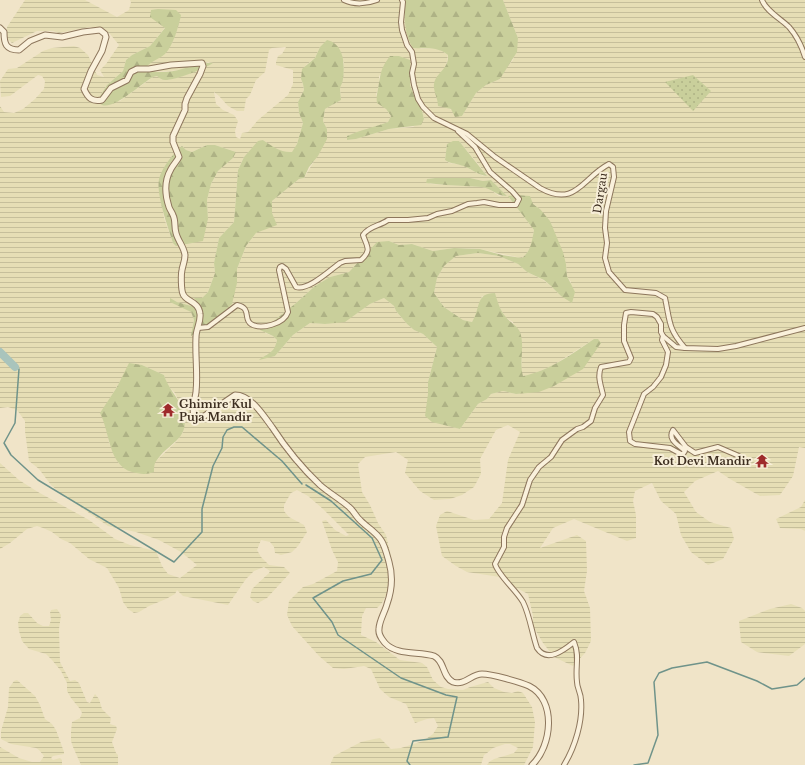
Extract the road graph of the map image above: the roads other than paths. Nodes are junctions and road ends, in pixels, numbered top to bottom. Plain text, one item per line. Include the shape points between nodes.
1 (344, 0) edge
2 (377, 0) edge
3 (762, 0) edge
4 (403, 1) edge
5 (0, 28) edge
6 (805, 57) edge
7 (455, 128) junction
8 (198, 328) junction
9 (805, 328) edge
10 (663, 336) junction
11 (685, 348) junction
12 (739, 456) dead end
13 (532, 765) edge
14 (564, 765) edge

1 - 2 street via 360,3
3 - 6 street via 790,28
4 - 7 street, Dargau via 402,30 412,52 412,73 418,99 434,118
5 - 8 street via 4,32 6,45 12,50 19,50 30,41 45,35 62,37 100,30 106,37 84,89 87,96 95,101 102,100 111,88 127,80 131,72 137,69 202,63 200,74 187,98 185,110 173,136 179,156 166,181 167,200 173,215 174,228 185,256 181,270 182,293 200,310
7 - 8 street via 475,147 490,172 512,191 518,199 516,205 477,202 428,218 388,220 370,228 363,235 368,251 361,260 340,263 307,286 296,287 286,269 280,267 288,312 279,323 258,326 252,324 248,320 246,310 238,305 208,327
7 - 11 street, Dargau via 467,134 494,157 540,188 559,195 568,195 582,186 600,168 609,164 613,167 614,177 605,228 605,258 609,272 625,290 656,293 665,298 670,328
8 - 13 street via 196,394 193,403 193,414 196,418 200,419 235,395 245,397 258,407 282,442 310,475 350,507 359,520 381,539 393,581 379,629 382,638 391,648 435,657 441,662 448,678 454,682 462,683 482,674 528,686 538,692 548,714 548,728 541,753
9 - 11 street via 730,347
10 - 11 street via 676,347
10 - 12 street via 662,340 668,352 666,366 661,377 644,394 629,432 630,441 635,444 670,448 683,454 685,451 671,436 673,430 686,448 695,453 718,447
10 - 14 street via 661,324 653,314 626,313 624,341 631,358 629,362 601,367 599,380 603,395 591,421 562,440 551,457 538,467 530,480 519,510 507,528 504,547 495,564 524,603 540,653 556,654 574,642 578,652 577,684 582,707 573,747

